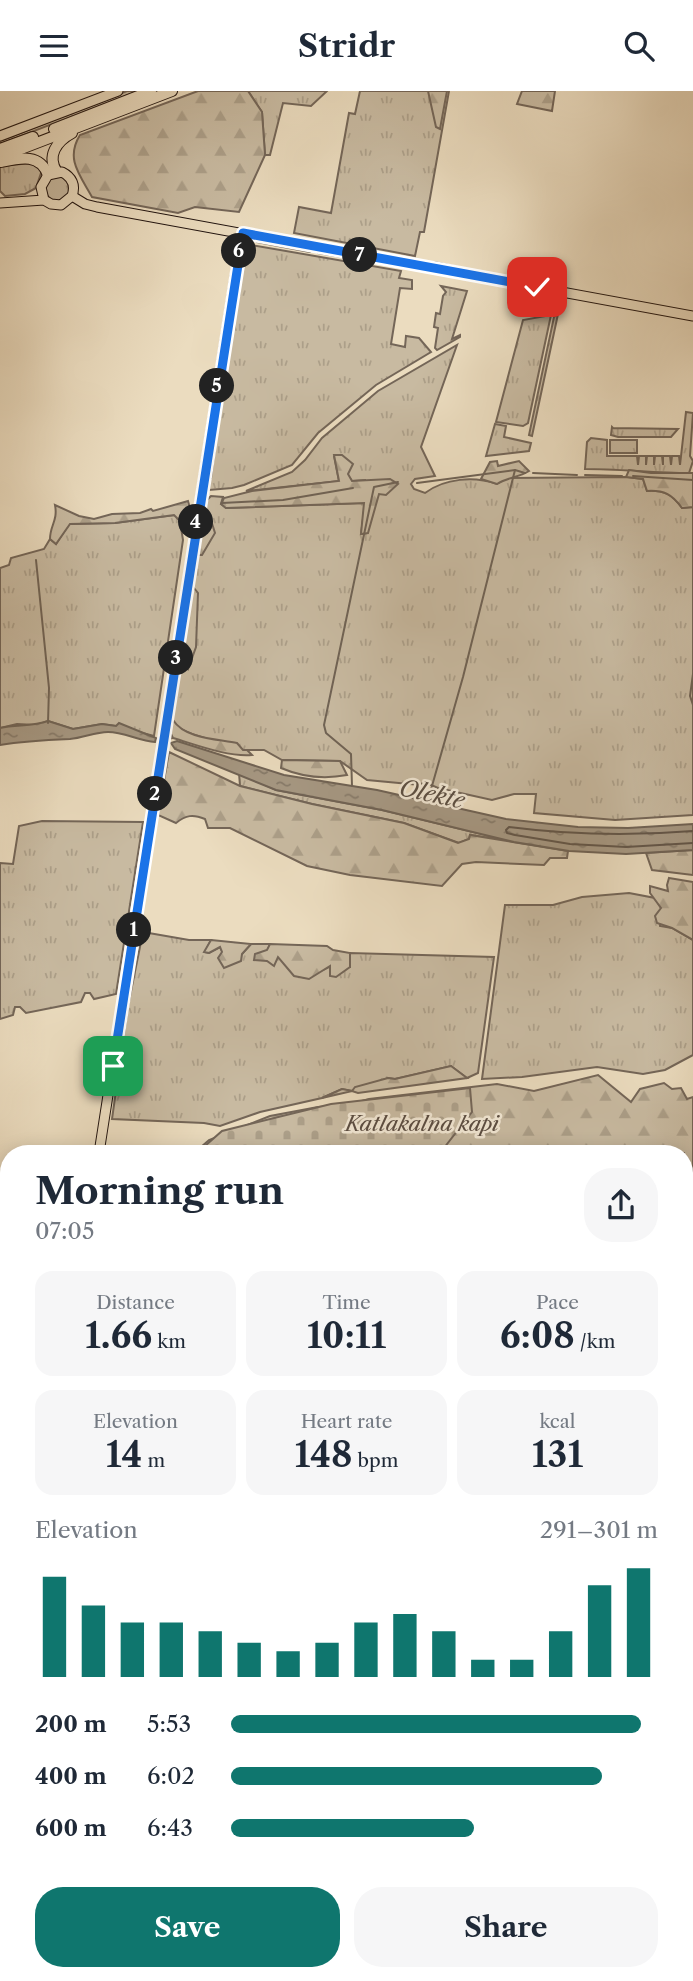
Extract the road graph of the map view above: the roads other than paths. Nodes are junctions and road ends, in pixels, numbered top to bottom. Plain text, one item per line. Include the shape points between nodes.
1 (118, 91) edge
2 (151, 91) edge
3 (172, 91) edge
4 (88, 123) junction
5 (0, 136) edge
6 (0, 149) edge
7 (0, 160) edge
8 (52, 174) junction
9 (43, 195) junction
10 (72, 196) junction
11 (0, 200) edge
12 (243, 233) junction
13 (693, 316) edge
14 (100, 1145) edge

1 - 5 main road
2 - 6 highway
3 - 4 highway
4 - 7 highway
4 - 8 highway via 55,148
7 - 8 highway via 35,159
8 - 9 main road via 42,182
8 - 10 main road via 71,178
9 - 10 main road via 51,204 61,205
9 - 11 main road
10 - 12 main road via 97,207
12 - 13 main road
12 - 14 main road

